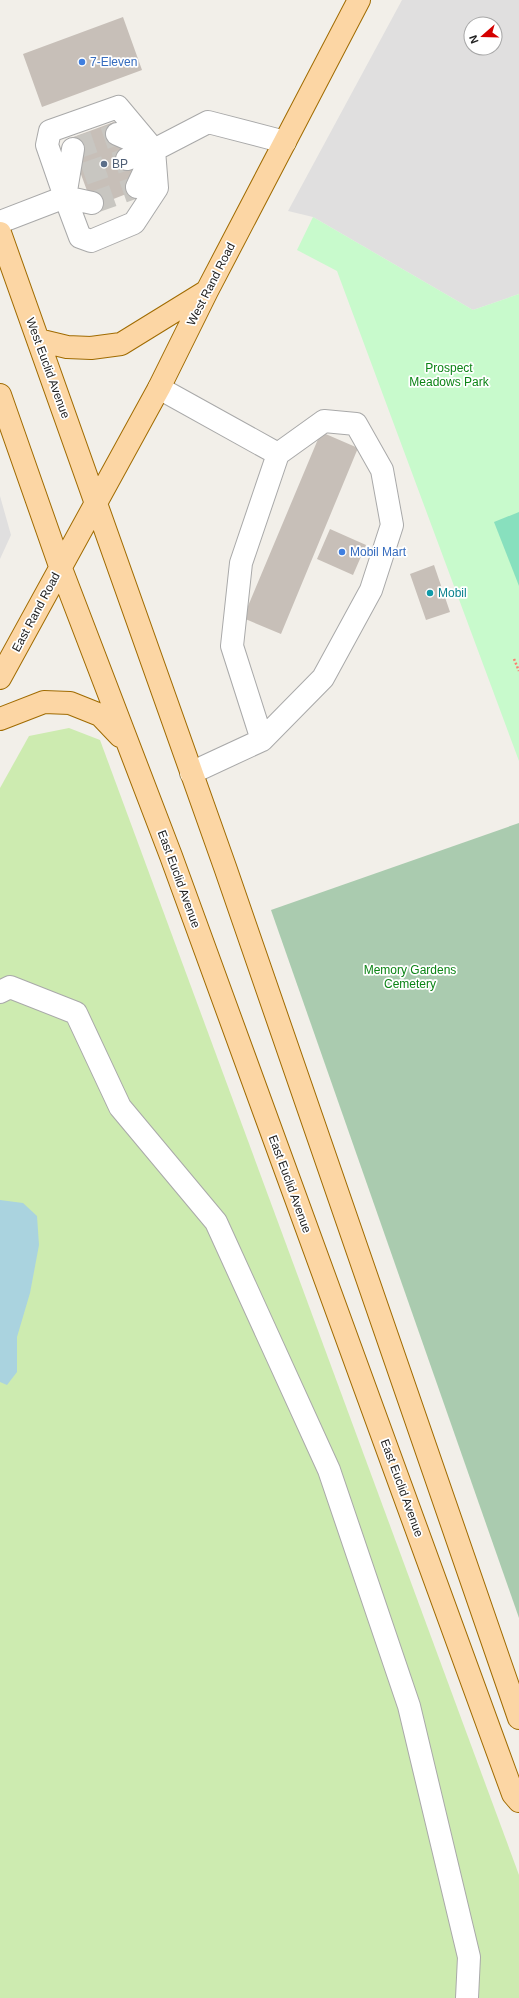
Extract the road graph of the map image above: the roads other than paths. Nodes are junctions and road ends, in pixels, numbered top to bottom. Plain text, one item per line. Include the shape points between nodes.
1 (359, 0) edge
2 (117, 134) tunnel mouth
3 (285, 142) junction
4 (73, 149) dead end
5 (154, 150) junction
6 (127, 159) tunnel mouth
7 (84, 174) tunnel mouth
8 (137, 187) dead end
9 (65, 197) junction
10 (92, 203) tunnel mouth
11 (0, 222) edge
12 (0, 233) edge
13 (207, 291) junction
14 (38, 340) junction
15 (159, 388) junction
16 (0, 395) edge
17 (278, 454) junction
18 (95, 503) junction
19 (60, 566) junction
20 (0, 678) edge
21 (0, 719) edge
22 (262, 740) junction
23 (128, 744) junction
24 (191, 773) junction
25 (0, 992) edge
26 (519, 1718) edge
27 (519, 1801) edge
28 (467, 1998) edge

1 - 3 main road, West Rand Road
2 - 5 lane
3 - 5 lane via 208,122
3 - 13 main road, West Rand Road
4 - 9 lane
5 - 6 lane
5 - 8 lane
5 - 9 lane via 157,188 134,223 91,242 80,237
5 - 9 lane via 118,107 50,131 47,144
7 - 9 lane
9 - 10 lane
9 - 11 lane
12 - 14 main road, West Euclid Avenue
13 - 14 main road via 121,344 91,348
13 - 15 main road, West Rand Road
14 - 18 main road, West Euclid Avenue
15 - 17 lane
15 - 18 main road, West Rand Road
16 - 19 main road
17 - 22 lane via 241,563 232,646
17 - 22 lane via 324,421 356,424 382,470 392,525 371,590 323,678
18 - 19 main road, West Rand Road
18 - 24 main road
19 - 20 main road, East Rand Road
19 - 23 main road, East Euclid Avenue
21 - 23 main road via 44,702 70,703 100,715
22 - 24 lane
23 - 27 main road, East Euclid Avenue via 511,1787
24 - 26 main road
25 - 28 lane via 10,987 76,1013 120,1107 216,1222 329,1470 409,1706 469,1956

